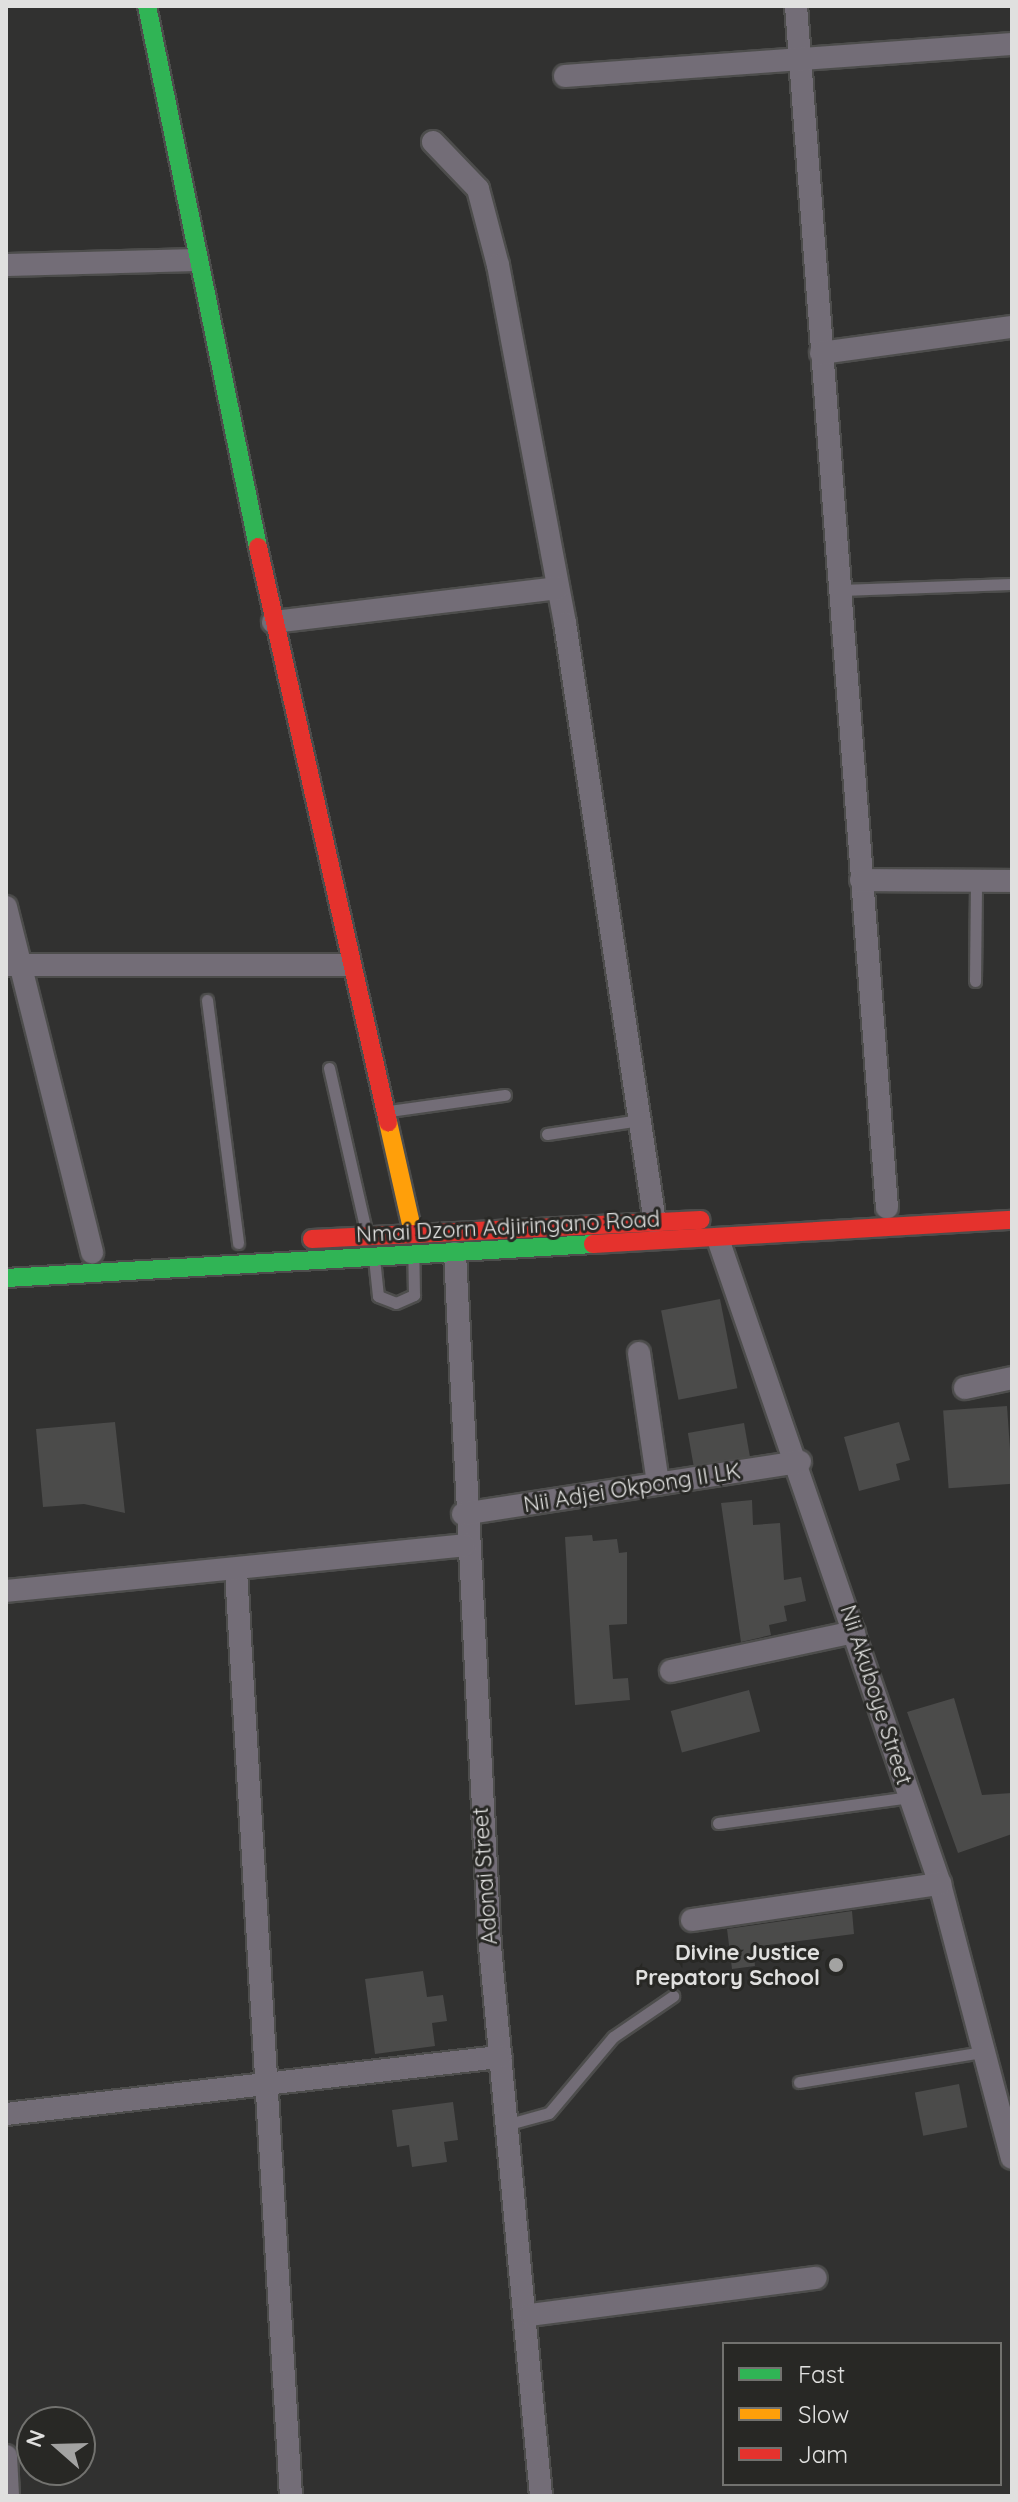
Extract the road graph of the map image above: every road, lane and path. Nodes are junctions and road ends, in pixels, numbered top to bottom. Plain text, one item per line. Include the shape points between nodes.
1 (147, 6) edge
2 (796, 6) edge
3 (1012, 44) edge
4 (799, 59) junction
5 (565, 76) dead end
6 (433, 142) dead end
7 (195, 260) junction
8 (6, 265) edge
9 (1012, 327) edge
10 (821, 353) junction
11 (1012, 584) edge
12 (558, 588) junction
13 (839, 590) junction
14 (273, 622) junction
15 (861, 880) junction
16 (976, 881) junction
17 (1012, 881) edge
18 (6, 907) edge
19 (12, 965) edge
20 (350, 965) junction
21 (975, 981) dead end
22 (207, 1000) dead end
23 (329, 1068) dead end
24 (505, 1095) dead end
25 (388, 1111) junction
26 (640, 1120) junction
27 (547, 1134) dead end
28 (1012, 1200) edge
29 (887, 1208) junction
30 (1012, 1220) edge
31 (593, 1222) junction
32 (655, 1222) junction
33 (413, 1233) junction
34 (367, 1236) junction
35 (718, 1239) junction
36 (238, 1243) junction
37 (594, 1247) junction
38 (92, 1252) junction
39 (49, 1253) dead end
40 (455, 1253) junction
41 (413, 1256) junction
42 (374, 1258) junction
43 (6, 1278) edge
44 (639, 1353) dead end
45 (1012, 1378) edge
46 (965, 1388) dead end
47 (800, 1462) junction
48 (658, 1484) junction
49 (463, 1514) junction
50 (464, 1545) junction
51 (236, 1571) junction
52 (6, 1591) edge
53 (854, 1632) junction
54 (671, 1671) dead end
55 (910, 1797) junction
56 (718, 1823) dead end
57 (940, 1884) junction
58 (692, 1920) dead end
59 (673, 1996) dead end
60 (988, 2051) junction
61 (501, 2057) junction
62 (799, 2082) dead end
63 (266, 2083) junction
64 (1007, 2099) edge
65 (6, 2114) edge
66 (509, 2124) junction
67 (1012, 2158) edge
68 (816, 2278) dead end
69 (530, 2315) junction
70 (6, 2456) edge
71 (8, 2496) edge
72 (291, 2496) edge
73 (541, 2496) edge

1 - 7 main road
2 - 4 street
3 - 4 street
4 - 5 street
4 - 10 street
6 - 12 street via 478,189
7 - 8 street
7 - 14 main road
9 - 10 street
10 - 13 street
11 - 13 lane
12 - 14 street
12 - 26 street
13 - 15 street
14 - 20 main road
15 - 16 street
15 - 29 street
16 - 17 street
16 - 21 lane
18 - 19 street
19 - 20 street
19 - 38 street
20 - 25 main road
22 - 36 lane
23 - 34 lane
24 - 25 lane
25 - 33 main road
26 - 27 lane
26 - 32 street
28 - 29 main road, Nmai Dzorn Adjiringano Road
29 - 32 main road, Nmai Dzorn Adjiringano Road
30 - 35 main road, Nmai Dzorn Adjiringano Road
31 - 32 main road, Nmai Dzorn Adjiringano Road
31 - 33 main road, Nmai Dzorn Adjiringano Road
31 - 37 main road
33 - 34 main road, Nmai Dzorn Adjiringano Road
34 - 36 main road, Nmai Dzorn Adjiringano Road
35 - 37 main road, Nmai Dzorn Adjiringano Road
35 - 47 street, Nii Akuboye Street
36 - 38 main road, Nmai Dzorn Adjiringano Road
37 - 40 main road, Nmai Dzorn Adjiringano Road
38 - 39 main road, Nmai Dzorn Adjiringano Road
40 - 41 main road, Nmai Dzorn Adjiringano Road
40 - 49 street, Adonai Street
41 - 42 main road, Nmai Dzorn Adjiringano Road
41 - 42 lane via 414,1295 396,1303 378,1296
42 - 43 main road, Nmai Dzorn Adjiringano Road
44 - 48 street
45 - 46 street
47 - 48 street, Nii Adjei Okpong II LK
47 - 53 street, Nii Akuboye Street
48 - 49 street, Nii Adjei Okpong II LK
49 - 50 street, Adonai Street
50 - 51 street
50 - 61 street, Adonai Street
51 - 52 street
51 - 63 street
53 - 54 street
53 - 55 street, Nii Akuboye Street
55 - 56 lane
55 - 57 street, Nii Akuboye Street
57 - 58 street
57 - 60 street, Nii Akuboye Street
59 - 66 lane via 613,2037 549,2113
60 - 62 lane
60 - 64 street, Nii Akuboye Street
61 - 63 street
61 - 66 street, Adonai Street
63 - 65 street
63 - 72 street
64 - 67 street, Nii Akuboye Street
66 - 69 street, Adonai Street
68 - 69 street
69 - 73 street, Adonai Street
70 - 71 street

